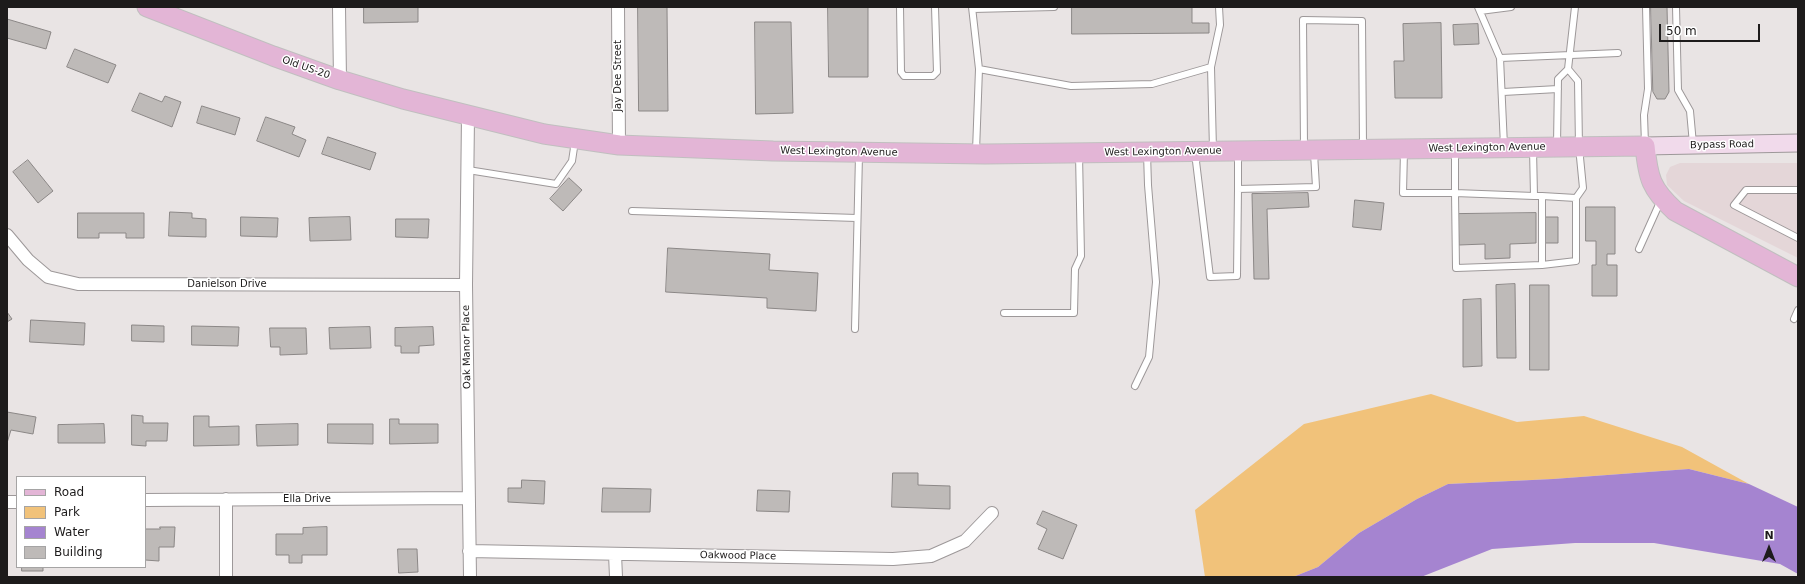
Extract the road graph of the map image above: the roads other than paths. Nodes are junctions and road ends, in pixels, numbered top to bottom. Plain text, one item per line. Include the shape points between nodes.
1 (147, 7) edge
2 (339, 7) edge
3 (618, 7) edge
4 (900, 7) edge
5 (935, 7) edge
6 (1054, 7) edge
7 (1219, 7) edge
8 (1511, 7) edge
9 (1575, 7) edge
10 (1646, 7) edge
11 (1676, 7) edge
12 (972, 8) edge
13 (1479, 9) edge
14 (167, 11) edge
15 (1618, 53) dead end
16 (1569, 54) junction
17 (1500, 58) junction
18 (1211, 66) junction
19 (1568, 68) junction
20 (979, 69) junction
21 (340, 80) junction
22 (1558, 89) junction
23 (1503, 92) junction
24 (468, 117) junction
25 (575, 139) junction
26 (1798, 143) edge
27 (619, 145) junction
28 (1693, 145) junction
29 (1645, 146) junction
30 (1533, 147) junction
31 (1557, 147) junction
32 (1579, 147) junction
33 (1454, 148) junction
34 (1504, 148) junction
35 (1363, 149) junction
36 (1404, 149) junction
37 (1309, 150) junction
38 (1204, 151) junction
39 (1238, 151) junction
40 (1147, 152) junction
41 (859, 153) junction
42 (1078, 153) junction
43 (975, 154) junction
44 (468, 170) junction
45 (1238, 189) junction
46 (1798, 190) edge
47 (1455, 193) junction
48 (1534, 196) junction
49 (1542, 196) junction
50 (1576, 198) junction
51 (1661, 199) junction
52 (632, 211) dead end
53 (857, 218) junction
54 (7, 235) edge
55 (1798, 238) edge
56 (1639, 248) dead end
57 (1542, 265) junction
58 (1798, 277) edge
59 (466, 285) junction
60 (1798, 310) edge
61 (1004, 313) dead end
62 (1794, 319) dead end
63 (855, 329) dead end
64 (1135, 386) dead end
65 (469, 498) junction
66 (226, 499) junction
67 (146, 500) edge
68 (992, 513) dead end
69 (469, 551) junction
70 (615, 554) junction
71 (226, 577) edge
72 (470, 577) edge
73 (616, 577) edge

1 - 14 main road, Old US-20
2 - 21 street
3 - 27 street, Jay Dee Street
4 - 5 lane via 901,72 904,76 933,76 937,72
6 - 12 lane
7 - 18 lane via 1220,25
8 - 13 lane
9 - 16 lane
10 - 29 lane via 1648,89 1644,115
11 - 28 lane via 1678,90 1690,111
12 - 20 lane
13 - 17 lane
14 - 21 main road, Old US-20 via 273,56
15 - 16 lane
16 - 17 lane
16 - 19 lane
17 - 23 lane
18 - 20 lane via 1152,84 1071,86
18 - 38 lane
19 - 22 lane via 1558,79
19 - 32 lane via 1578,81
20 - 43 lane
21 - 24 main road, Old US-20
22 - 23 lane
22 - 31 lane
23 - 34 lane
24 - 25 main road, West Lexington Avenue
24 - 44 street, Oak Manor Place
25 - 27 main road, West Lexington Avenue
25 - 44 lane via 572,161 556,184
26 - 28 main road, Bypass Road
27 - 41 main road, West Lexington Avenue
28 - 29 main road, Bypass Road
29 - 32 main road, West Lexington Avenue
29 - 51 main road via 1653,188
30 - 31 main road, West Lexington Avenue
30 - 34 main road, West Lexington Avenue
30 - 48 lane
31 - 32 main road, West Lexington Avenue
32 - 50 lane via 1583,188
33 - 34 main road, West Lexington Avenue
33 - 36 main road, West Lexington Avenue
33 - 47 lane
35 - 36 main road, West Lexington Avenue
35 - 37 main road, West Lexington Avenue
35 - 37 lane via 1362,21 1303,20
36 - 47 lane via 1404,193
37 - 39 main road, West Lexington Avenue
37 - 45 lane via 1316,187
38 - 39 main road, West Lexington Avenue
38 - 40 main road, West Lexington Avenue
38 - 45 lane via 1210,277 1237,276
39 - 45 lane
40 - 42 main road, West Lexington Avenue
40 - 64 lane via 1156,282 1149,357
41 - 43 main road, West Lexington Avenue
41 - 53 lane
42 - 43 main road, West Lexington Avenue
42 - 61 lane via 1081,256 1075,269 1074,313
44 - 59 street, Oak Manor Place
46 - 55 lane via 1746,190 1734,205
47 - 48 lane
47 - 57 lane via 1456,268
48 - 49 lane
49 - 50 lane
49 - 57 lane
50 - 57 lane via 1576,261
51 - 56 lane
51 - 58 main road via 1700,227
52 - 53 lane
53 - 63 lane
54 - 59 street, Danielson Drive via 28,260 48,277 78,284
59 - 65 street, Oak Manor Place
60 - 62 lane
65 - 66 street, Ella Drive
65 - 69 street, Oak Manor Place
66 - 67 street, Ella Drive
66 - 71 street
68 - 70 street, Oakwood Place via 965,541 931,556 893,559
69 - 70 street, Oakwood Place
69 - 72 street, Oak Manor Place
70 - 73 street

